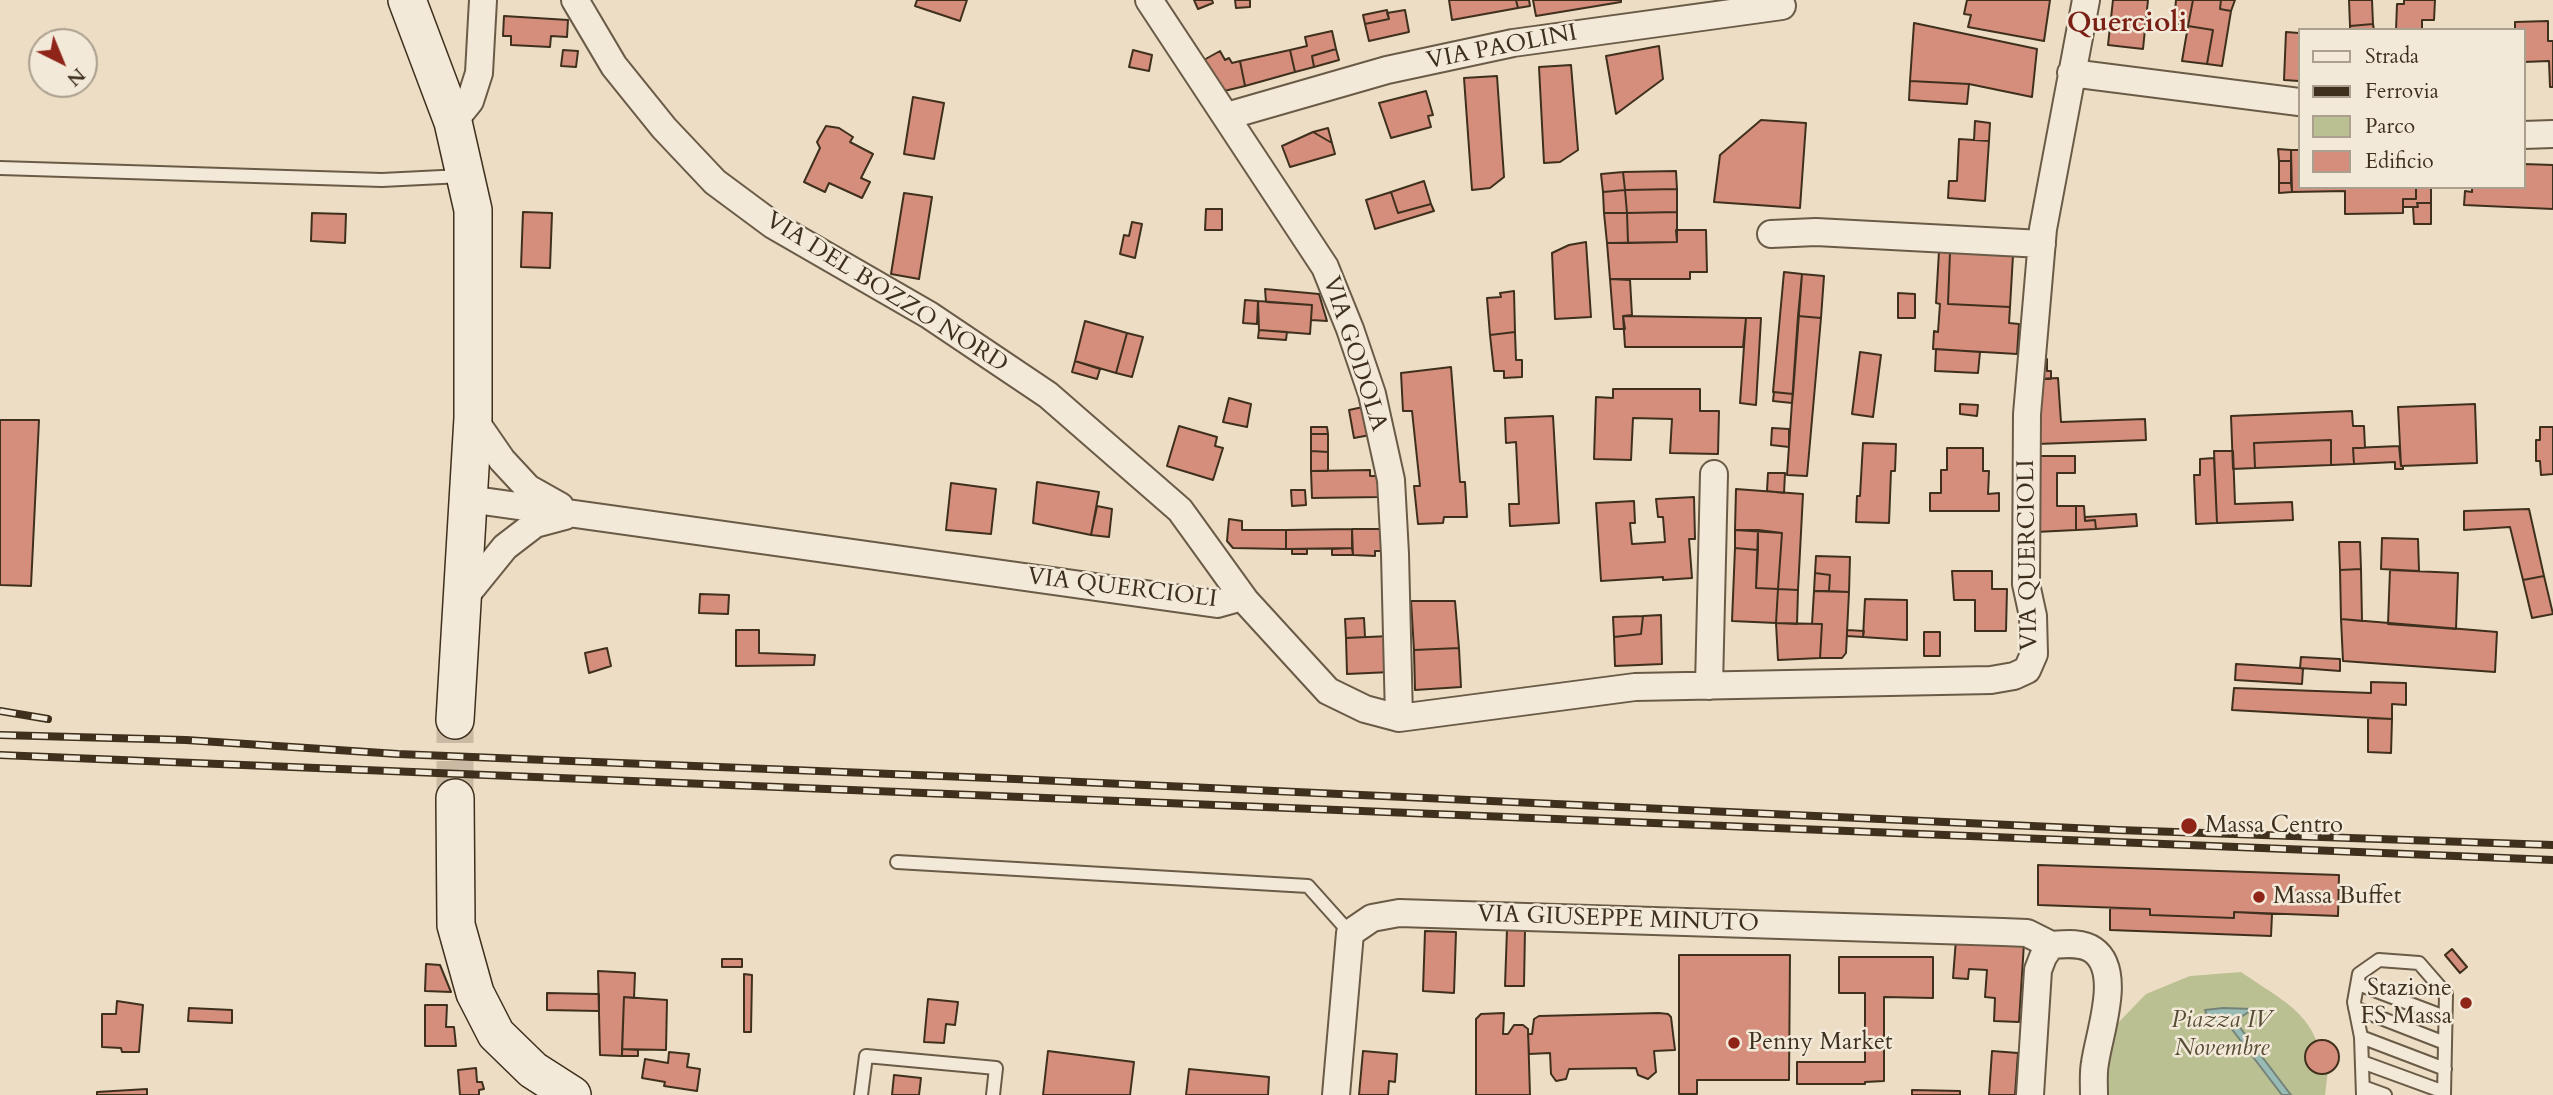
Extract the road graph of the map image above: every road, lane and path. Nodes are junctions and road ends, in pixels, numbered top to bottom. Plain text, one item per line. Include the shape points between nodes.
1 (407, 0) edge
2 (483, 0) edge
3 (575, 0) edge
4 (1149, 0) edge
5 (2085, 0) edge
6 (1782, 6) dead end
7 (2071, 73) junction
8 (2298, 102) edge
9 (1227, 116) junction
10 (453, 122) junction
11 (2553, 134) edge
12 (2525, 135) edge
13 (0, 169) edge
14 (466, 176) junction
15 (1771, 234) dead end
16 (2042, 244) junction
17 (473, 418) junction
18 (1714, 474) dead end
19 (468, 499) junction
20 (574, 513) junction
21 (462, 600) junction
22 (1245, 600) junction
23 (1709, 686) junction
24 (1399, 718) junction
25 (455, 720) tunnel mouth
26 (455, 798) tunnel mouth
27 (897, 862) dead end
28 (1350, 933) junction
29 (2051, 945) junction
30 (2358, 984) junction
31 (2355, 1008) junction
32 (2445, 1017) junction
33 (2361, 1037) junction
34 (2445, 1043) junction
35 (2362, 1062) junction
36 (2445, 1069) junction
37 (2363, 1091) edge
38 (2444, 1093) edge
39 (572, 1095) edge
40 (861, 1095) edge
41 (993, 1095) edge
42 (1336, 1095) edge
43 (2029, 1095) edge
44 (2094, 1095) edge
45 (2385, 1095) edge

1 - 10 main road
2 - 10 street via 479,73 470,101
3 - 22 street, VIA DEL BOZZO NORD via 614,66 715,182 773,225 929,315 1048,395 1180,510
4 - 9 street, VIA GODOLA
5 - 7 street, VIA QUERCIOLI
6 - 9 street, VIA PAOLINI via 1513,43 1387,70
7 - 8 street
7 - 16 street, VIA QUERCIOLI
9 - 24 street, VIA GODOLA via 1325,267 1372,394 1391,480
10 - 14 main road
11 - 12 street
13 - 14 lane via 382,180
14 - 17 main road via 473,210
15 - 16 street via 1816,232
16 - 23 street, VIA QUERCIOLI via 2028,414 2026,584 2034,654 2027,670 1991,680
17 - 19 main road
17 - 20 street, VIA QUERCIOLI via 528,488
18 - 23 street
19 - 20 street, VIA QUERCIOLI
19 - 21 main road
20 - 21 street via 535,524 505,547
20 - 22 street, VIA QUERCIOLI via 1217,604
21 - 25 main road
22 - 24 street, VIA QUERCIOLI via 1328,691 1364,709
23 - 24 street, VIA QUERCIOLI via 1635,687
26 - 39 main road via 456,925 475,993 496,1034 533,1070
27 - 28 lane via 1308,886
28 - 29 street, VIA GIUSEPPE MINUTO via 1372,918 1399,914 2028,933
28 - 42 street
29 - 43 street via 2038,970
29 - 44 street, VIA GIUSEPPE MINUTO via 2092,948 2108,972
30 - 31 lane
30 - 32 lane
30 - 32 lane via 2359,974 2379,960 2419,963 2446,995
31 - 33 lane
31 - 34 lane
32 - 34 lane
33 - 35 lane
33 - 36 lane
34 - 36 lane
35 - 37 lane
35 - 38 lane
36 - 38 lane
37 - 45 lane
40 - 41 lane via 866,1056 996,1068

